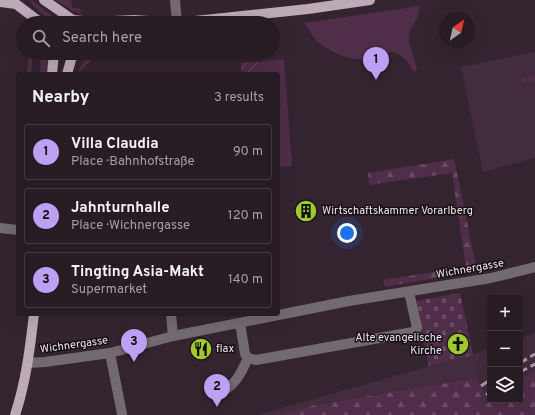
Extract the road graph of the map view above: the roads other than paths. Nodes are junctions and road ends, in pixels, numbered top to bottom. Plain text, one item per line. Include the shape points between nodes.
1 (44, 0) edge
2 (175, 0) edge
3 (370, 0) edge
4 (0, 2) edge
5 (32, 16) edge
6 (64, 16) edge
7 (176, 16) edge
8 (243, 16) edge
9 (53, 60) edge
10 (71, 60) edge
11 (52, 72) edge
12 (68, 72) edge
13 (0, 228) edge
14 (16, 230) edge
15 (535, 268) edge
16 (409, 292) junction
17 (280, 315) edge
18 (34, 316) edge
19 (171, 316) edge
20 (275, 316) edge
21 (240, 323) junction
22 (174, 336) junction
23 (110, 353) junction
24 (248, 358) junction
25 (28, 363) junction
26 (222, 392) dead end
27 (122, 414) dead end
28 (15, 415) edge

1 - 6 main road
2 - 7 street
3 - 8 main road
4 - 5 main road via 16,4
9 - 11 main road
10 - 12 main road
13 - 14 street
15 - 16 street, Wichnergasse
16 - 17 street, Wichnergasse
16 - 24 street via 417,328 413,332 256,360
18 - 25 main road
19 - 22 street
20 - 21 street, Wichnergasse
21 - 22 street, Wichnergasse
21 - 24 street via 245,354
22 - 23 street, Wichnergasse
23 - 25 street, Wichnergasse
23 - 27 street
24 - 26 street via 232,385
25 - 28 main road

